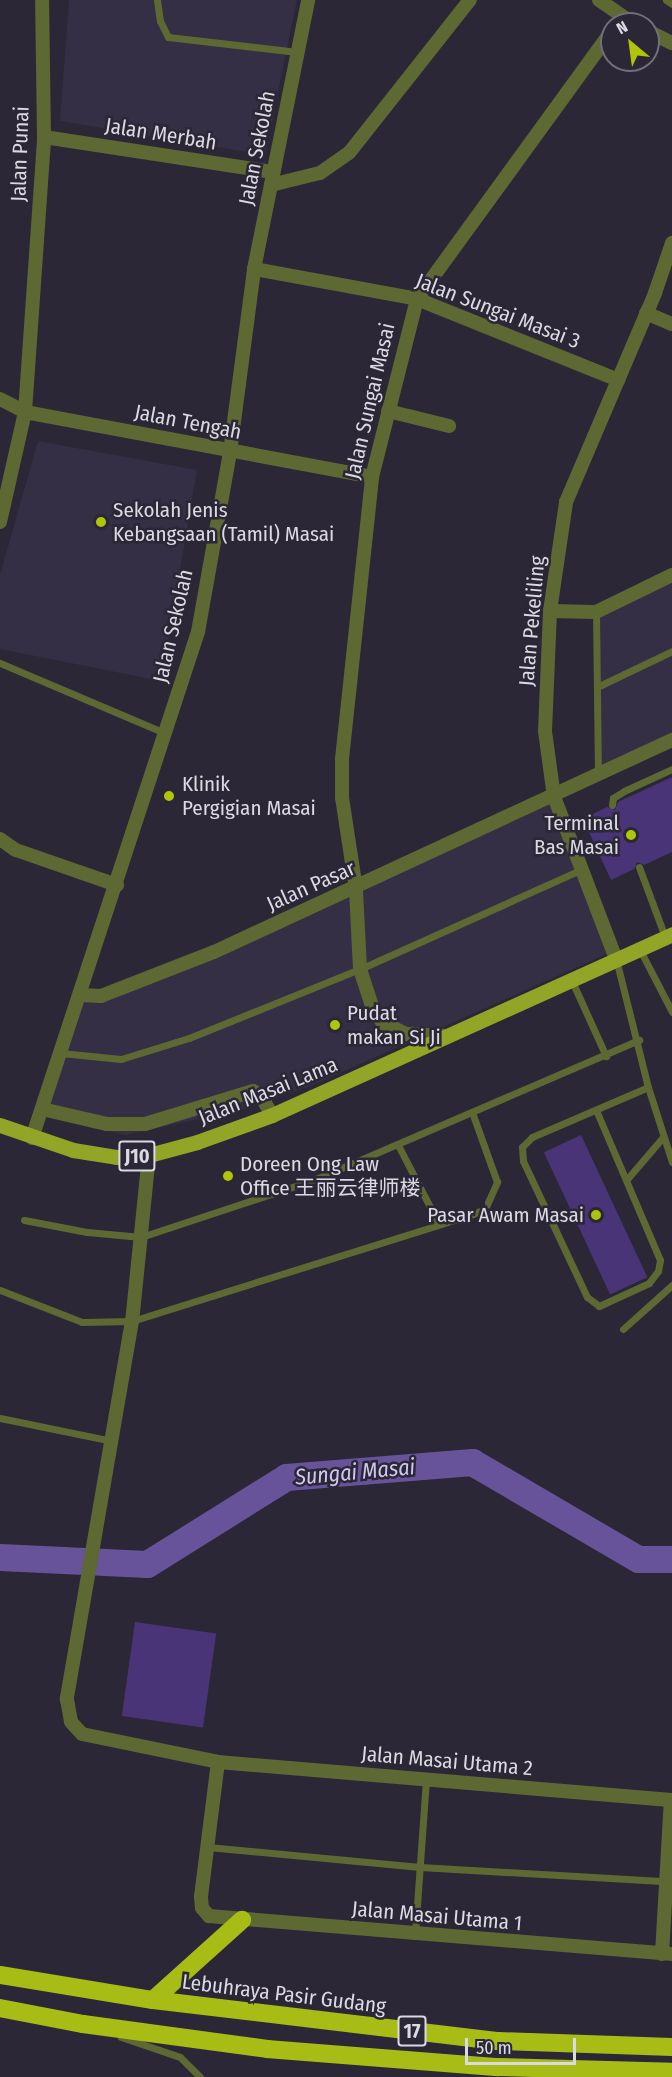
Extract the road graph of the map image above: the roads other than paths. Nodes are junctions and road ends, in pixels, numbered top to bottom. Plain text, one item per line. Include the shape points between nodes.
1 (42, 0) edge
2 (157, 0) edge
3 (308, 0) edge
4 (470, 0) edge
5 (599, 0) edge
6 (666, 0) edge
7 (672, 4) edge
8 (613, 12) edge
9 (600, 47) edge
10 (297, 52) junction
11 (44, 137) junction
12 (272, 178) junction
13 (672, 243) edge
14 (254, 269) junction
15 (672, 270) edge
16 (655, 293) junction
17 (417, 299) junction
18 (646, 313) junction
19 (672, 324) edge
20 (618, 380) junction
21 (0, 399) edge
22 (388, 411) junction
23 (25, 412) junction
24 (449, 426) dead end
25 (230, 452) junction
26 (372, 477) junction
27 (0, 522) edge
28 (672, 575) edge
29 (550, 611) junction
30 (596, 612) junction
31 (672, 651) edge
32 (0, 663) edge
33 (597, 687) junction
34 (167, 734) junction
35 (672, 740) edge
36 (672, 769) edge
37 (598, 776) junction
38 (554, 797) junction
39 (612, 805) dead end
40 (0, 839) edge
41 (639, 867) dead end
42 (584, 868) junction
43 (117, 885) junction
44 (356, 889) junction
45 (668, 935) edge
46 (639, 948) junction
47 (616, 959) junction
48 (360, 969) junction
49 (571, 979) junction
50 (80, 995) junction
51 (672, 1012) edge
52 (447, 1036) junction
53 (639, 1040) junction
54 (61, 1053) junction
55 (606, 1056) junction
56 (648, 1087) junction
57 (42, 1109) junction
58 (596, 1110) junction
59 (473, 1114) junction
60 (272, 1115) junction
61 (0, 1125) edge
62 (663, 1137) junction
63 (32, 1138) junction
64 (398, 1145) junction
65 (149, 1155) junction
66 (672, 1162) edge
67 (628, 1178) junction
68 (24, 1220) dead end
69 (439, 1224) junction
70 (141, 1237) junction
71 (672, 1285) edge
72 (0, 1290) edge
73 (132, 1321) junction
74 (623, 1329) dead end
75 (0, 1419) edge
76 (112, 1441) junction
77 (218, 1762) junction
78 (426, 1781) junction
79 (672, 1800) edge
80 (208, 1847) junction
81 (420, 1867) junction
82 (669, 1881) edge
83 (242, 1920) junction
84 (415, 1936) junction
85 (667, 1954) edge
86 (0, 1975) edge
87 (153, 2000) junction
88 (0, 2008) edge
89 (83, 2024) junction
90 (672, 2047) edge
91 (606, 2072) junction
92 (672, 2072) edge
93 (200, 2077) edge
94 (570, 2077) edge

1 - 11 street, Jalan Punai
2 - 10 lane via 160,21 168,37
3 - 10 street, Jalan Sekolah
4 - 12 street via 349,153 320,173
5 - 8 street
6 - 7 lane
9 - 17 street, Jalan Sungai Masai
10 - 12 street, Jalan Sekolah
11 - 12 street, Jalan Merbah
11 - 23 street, Jalan Punai
12 - 14 street, Jalan Sekolah
13 - 16 street, Jalan Pekeliling
14 - 17 street, Jalan Sungai Masai 3
14 - 25 street, Jalan Sekolah
15 - 16 street, Jalan Pekeliling
16 - 18 street, Jalan Pekeliling
17 - 20 street, Jalan Sungai Masai 3
17 - 22 street, Jalan Sungai Masai
18 - 19 street
18 - 20 street, Jalan Pekeliling
20 - 29 street, Jalan Pekeliling via 566,502
21 - 23 street, Jalan Tengah
22 - 24 street
22 - 26 street, Jalan Sungai Masai
23 - 25 street, Jalan Tengah
23 - 27 street, Jalan Punai
25 - 26 street, Jalan Tengah
25 - 34 street, Jalan Sekolah via 198,632
26 - 44 street, Jalan Sungai Masai via 342,759 342,798
28 - 30 street
29 - 30 street
29 - 38 street, Jalan Pekeliling via 544,731
30 - 33 lane
31 - 33 lane
32 - 34 lane
33 - 37 lane
34 - 43 street, Jalan Sekolah
35 - 37 street, Jalan Pasar
36 - 39 lane via 624,791 613,798
37 - 38 street, Jalan Pasar
38 - 42 street, Jalan Pekeliling
38 - 44 street, Jalan Pasar
40 - 43 street via 16,850
41 - 45 lane
42 - 47 street, Jalan Pekeliling
42 - 48 lane
43 - 50 street, Jalan Sekolah
44 - 48 street, Jalan Sungai Masai
44 - 50 street, Jalan Pasar via 112,992 93,997
45 - 46 main road, Jalan Masai Lama / J10
46 - 47 main road, Jalan Masai Lama / J10
46 - 51 lane
47 - 49 main road, Jalan Masai Lama / J10
47 - 53 lane
48 - 52 street, Jalan Sungai Masai via 373,1009 383,1023 406,1034
48 - 54 lane via 189,1038 121,1059
49 - 52 main road, Jalan Masai Lama / J10
49 - 55 lane
50 - 54 street, Jalan Sekolah
52 - 60 main road, Jalan Masai Lama / J10
53 - 55 lane
53 - 56 lane
54 - 57 street, Jalan Sekolah
55 - 59 lane
56 - 58 lane
56 - 62 lane
57 - 60 street via 107,1124 145,1124 253,1091 261,1096
57 - 63 street, Jalan Sekolah
58 - 67 lane
58 - 67 lane via 532,1137 521,1153 587,1297 599,1306 649,1283 660,1265
59 - 64 lane
59 - 69 lane via 497,1182 485,1209
60 - 65 main road, Jalan Masai Lama / J10
61 - 63 main road, Jalan Masai Lama / J10
62 - 66 lane
62 - 67 lane
63 - 65 main road, Jalan Masai Lama / J10 via 117,1157
64 - 69 lane
64 - 70 lane via 316,1179
65 - 70 street, Jalan Masai Utama 2
68 - 70 lane
69 - 73 lane
70 - 73 street, Jalan Masai Utama 2
71 - 74 lane
72 - 73 lane via 82,1322
73 - 76 street, Jalan Masai Utama 2
75 - 76 lane
76 - 77 street, Jalan Masai Utama 2 via 67,1699 71,1722 82,1734
77 - 78 street, Jalan Masai Utama 2
77 - 80 street
78 - 79 street, Jalan Masai Utama 2
78 - 81 lane
79 - 82 street
80 - 81 lane
80 - 83 street, Jalan Masai Utama 1 via 202,1908 209,1916
81 - 82 lane
81 - 84 lane
82 - 85 street
83 - 84 street, Jalan Masai Utama 1
83 - 87 highway
84 - 85 street, Jalan Masai Utama 1
86 - 87 highway, Lebuhraya Pasir Gudang / 17
87 - 90 highway, Lebuhraya Pasir Gudang / 17 via 499,2041
88 - 89 highway, 17
89 - 91 highway, 17 via 267,2049
89 - 93 lane via 180,2057
91 - 92 highway, 17
91 - 94 lane

